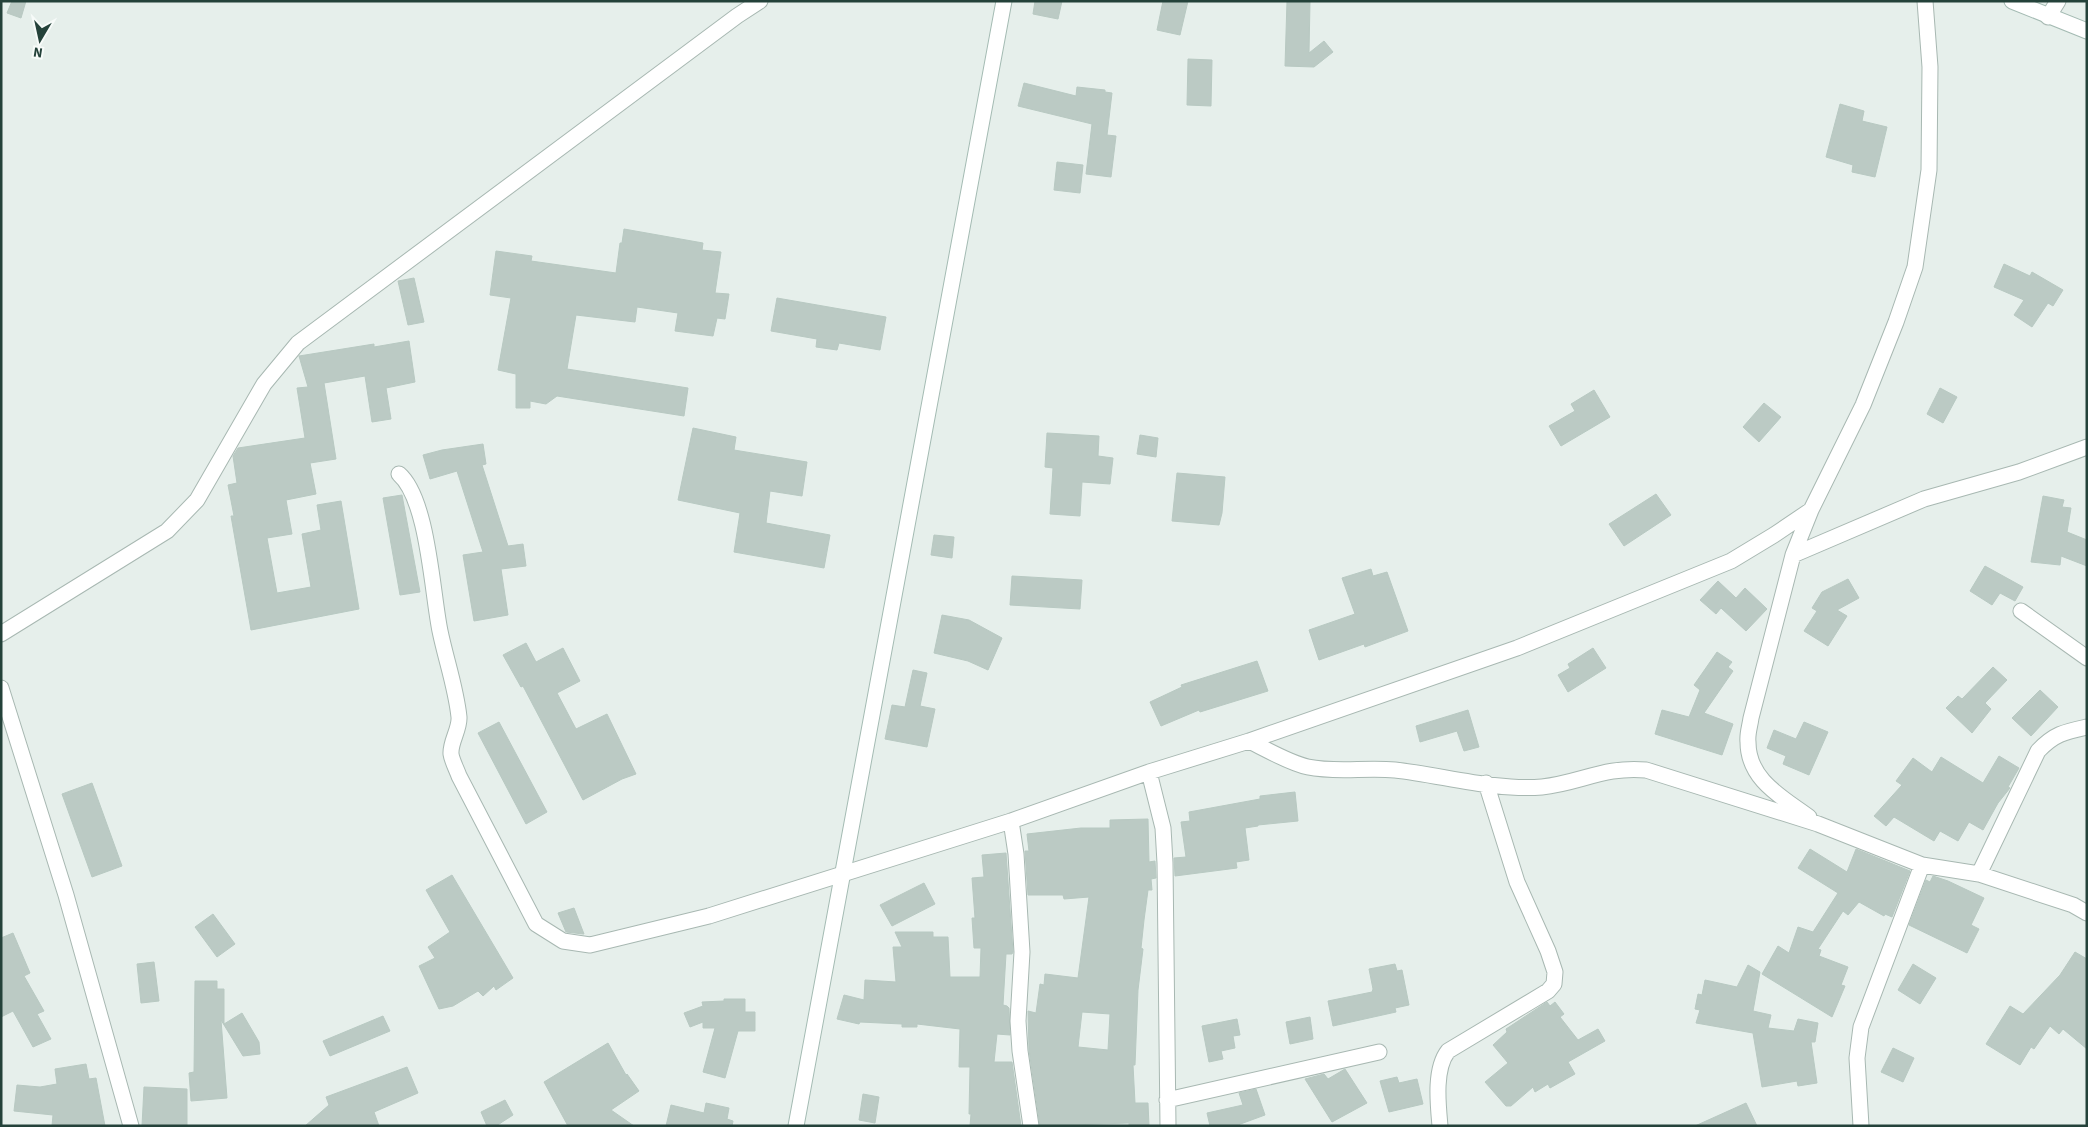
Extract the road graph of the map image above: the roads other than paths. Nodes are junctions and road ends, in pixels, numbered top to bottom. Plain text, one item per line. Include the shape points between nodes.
1 (760, 1) edge
2 (1004, 1) edge
3 (1925, 1) edge
4 (2012, 1) edge
5 (2058, 1) edge
6 (2048, 17) junction
7 (2087, 31) edge
8 (2087, 448) edge
9 (399, 474) dead end
10 (1811, 510) junction
11 (1793, 555) junction
12 (2021, 611) dead end
13 (1, 634) edge
14 (2087, 658) edge
15 (1, 688) edge
16 (2087, 727) edge
17 (1249, 741) junction
18 (1149, 772) junction
19 (1486, 783) junction
20 (1011, 821) junction
21 (1818, 824) junction
22 (1922, 865) junction
23 (843, 872) junction
24 (1979, 874) junction
25 (2087, 913) edge
26 (1379, 1052) dead end
27 (1167, 1100) junction
28 (131, 1126) edge
29 (796, 1126) edge
30 (1031, 1126) edge
31 (1168, 1126) edge
32 (1440, 1126) edge
33 (1861, 1126) edge

1 - 13 street via 298,343 264,384 197,500 168,532
2 - 23 street
3 - 10 street via 1930,67 1930,144 1915,266 1863,405
4 - 6 street
5 - 6 street
6 - 7 street
8 - 11 street via 2020,472 1924,499
9 - 23 street via 411,490 421,518 440,631 457,703 459,720 451,754 459,776 536,924 563,941 590,945 709,916
10 - 11 street
10 - 17 street via 1731,561 1517,648
11 - 21 street via 1751,718 1748,742 1752,764 1764,784
12 - 14 street
15 - 28 street via 66,894
16 - 24 street via 2062,732 2038,751
17 - 18 street
17 - 19 street via 1306,766 1330,770 1396,770
18 - 20 street
18 - 27 street via 1164,845
19 - 21 street via 1543,786 1607,771 1646,770
19 - 32 street via 1518,882 1548,951 1555,972 1554,984 1443,1058 1438,1102
20 - 23 street
20 - 30 street via 1022,952 1018,1021
21 - 22 street
22 - 24 street
22 - 33 street via 1861,1027 1857,1058
23 - 29 street
24 - 25 street via 2074,905
26 - 27 street
27 - 31 street

